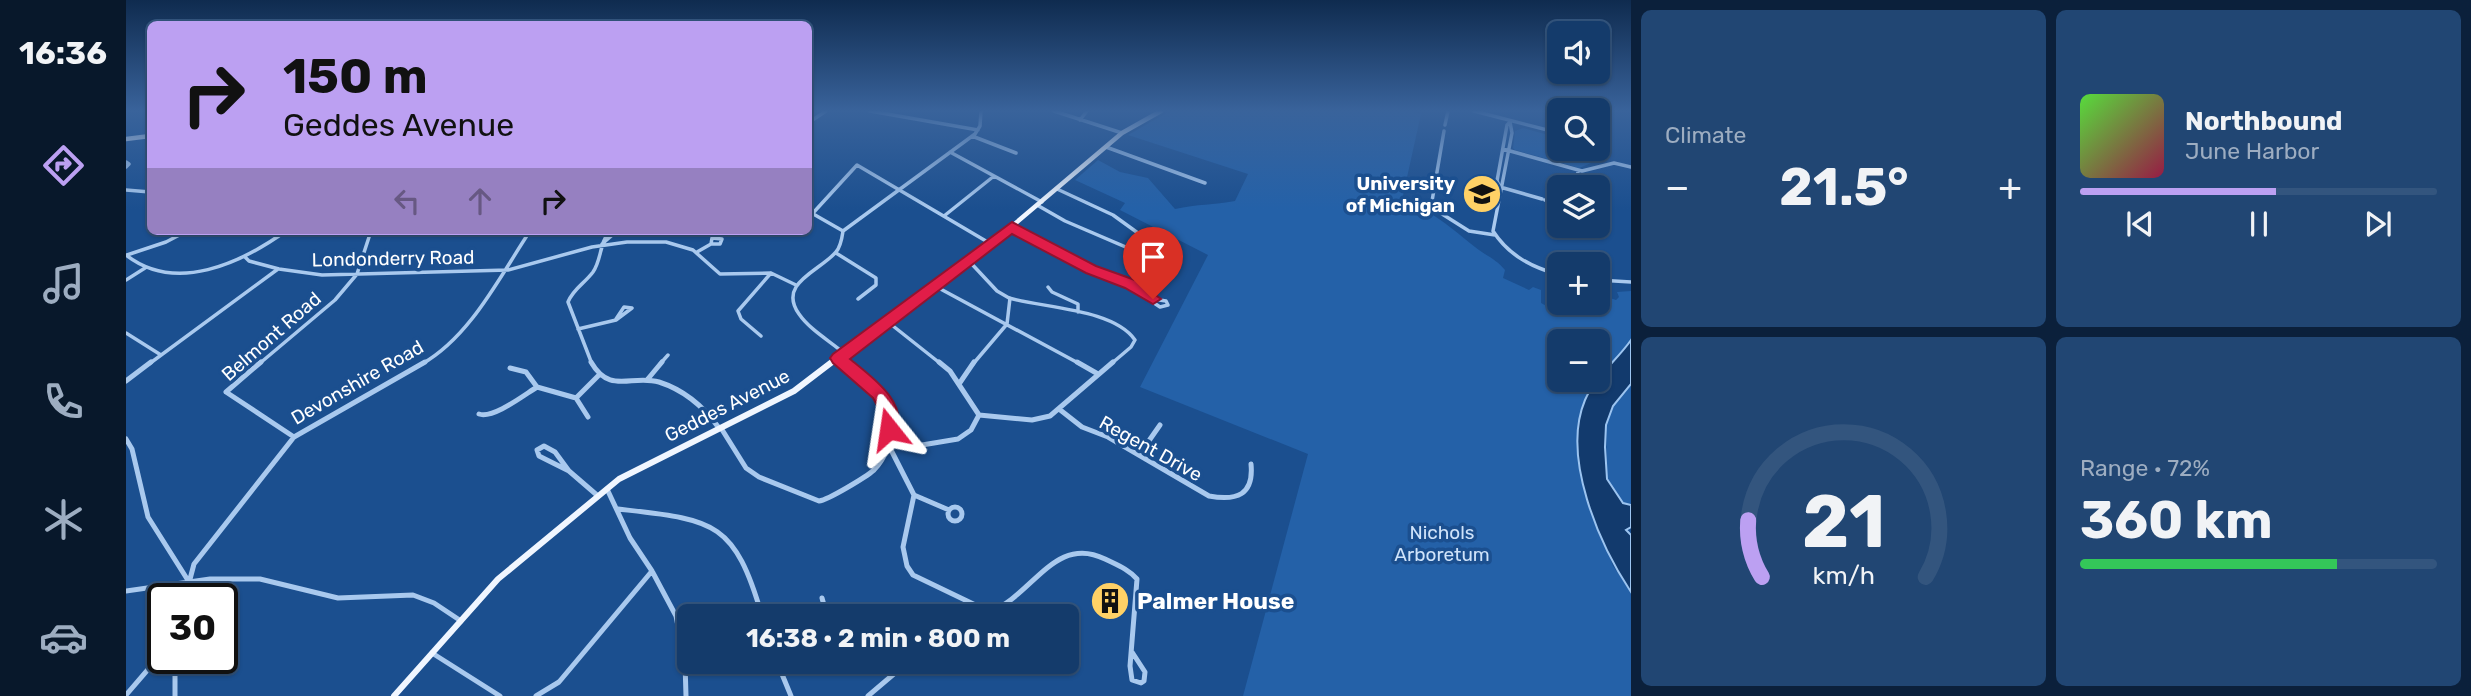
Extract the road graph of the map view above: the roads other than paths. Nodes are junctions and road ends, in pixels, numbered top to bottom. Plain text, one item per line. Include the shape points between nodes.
1 (962, 143) edge
2 (991, 143) edge
3 (1110, 143) edge
4 (1442, 143) edge
5 (1504, 143) edge
6 (1510, 143) edge
7 (1106, 147) junction
8 (1503, 149) junction
9 (1509, 151) junction
10 (950, 152) junction
11 (1016, 153) dead end
12 (1631, 167) edge
13 (1578, 170) junction
14 (1578, 175) edge
15 (994, 176) junction
16 (1205, 183) dead end
17 (1500, 187) junction
18 (1057, 189) junction
19 (126, 190) edge
20 (899, 190) junction
21 (147, 192) edge
22 (1547, 201) edge
23 (1039, 204) junction
24 (812, 211) edge
25 (812, 213) edge
26 (944, 216) junction
27 (1012, 227) junction
28 (843, 231) junction
29 (179, 235) edge
30 (280, 235) edge
31 (370, 235) edge
32 (527, 235) edge
33 (607, 235) edge
34 (612, 235) edge
35 (1495, 235) junction
36 (711, 244) dead end
37 (991, 244) junction
38 (599, 246) junction
39 (697, 253) junction
40 (836, 253) junction
41 (126, 255) edge
42 (245, 257) junction
43 (969, 261) junction
44 (145, 268) junction
45 (279, 269) junction
46 (504, 270) junction
47 (1547, 270) edge
48 (771, 273) junction
49 (357, 274) junction
50 (126, 280) edge
51 (1610, 281) edge
52 (1631, 282) edge
53 (796, 285) junction
54 (935, 286) junction
55 (1048, 287) dead end
56 (1010, 298) junction
57 (858, 299) dead end
58 (1153, 299) dead end
59 (1078, 312) junction
60 (616, 319) dead end
61 (888, 322) junction
62 (1007, 324) junction
63 (578, 329) junction
64 (126, 333) edge
65 (761, 336) dead end
66 (845, 354) junction
67 (161, 355) junction
68 (668, 355) dead end
69 (838, 358) junction
70 (510, 368) dead end
71 (1098, 374) junction
72 (599, 375) junction
73 (647, 380) junction
74 (126, 381) edge
75 (959, 385) junction
76 (537, 387) junction
77 (576, 398) junction
78 (1059, 409) junction
79 (478, 414) dead end
80 (979, 415) junction
81 (588, 417) dead end
82 (1160, 425) dead end
83 (720, 428) junction
84 (888, 437) junction
85 (294, 438) junction
86 (126, 439) edge
87 (889, 446) junction
88 (1139, 455) junction
89 (895, 460) junction
90 (882, 461) junction
91 (1251, 464) dead end
92 (569, 471) junction
93 (607, 489) junction
94 (914, 495) junction
95 (598, 496) junction
96 (618, 509) junction
97 (949, 510) dead end
98 (652, 571) junction
99 (189, 583) junction
100 (147, 588) edge
101 (126, 591) edge
102 (822, 598) dead end
103 (758, 604) edge
104 (824, 604) edge
105 (461, 621) junction
106 (1132, 652) junction
107 (432, 653) junction
108 (147, 671) edge
109 (175, 674) edge
110 (782, 674) edge
111 (894, 674) edge
112 (126, 695) edge
113 (175, 696) edge
114 (394, 696) edge
115 (500, 696) edge
116 (536, 696) edge
117 (686, 696) edge
118 (791, 696) edge
119 (868, 696) edge

1 - 10 street
2 - 11 street
3 - 7 main road, Geddes Avenue
4 - 35 street via 1431,208 1469,230
5 - 8 street
6 - 9 street
7 - 16 street
7 - 18 main road, Geddes Avenue
8 - 9 street
8 - 17 street
9 - 13 street
9 - 17 street
10 - 15 street
10 - 20 street
12 - 13 street via 1614,163
13 - 14 street
15 - 23 street
15 - 26 street
17 - 22 street
17 - 35 street
18 - 23 main road, Geddes Avenue
18 - 23 street via 1127,223 1168,259 1156,260 1065,221
19 - 21 street
20 - 24 street via 854,166
20 - 26 street
20 - 28 street
23 - 27 main road, Geddes Avenue
25 - 28 street
26 - 37 street
27 - 37 main road, Geddes Avenue
27 - 58 street
28 - 40 street
29 - 41 street
30 - 42 street
31 - 49 street, Belmont Road
32 - 46 street, Devonshire Road
33 - 38 street
34 - 38 street
35 - 47 street via 1516,256
36 - 39 street
37 - 43 main road, Geddes Avenue
38 - 39 street, Londonderry Road via 666,242 685,245
38 - 46 street, Londonderry Road
38 - 63 street via 597,265 568,302
39 - 48 street, Londonderry Road via 720,274
40 - 53 street
40 - 57 street via 876,278 876,285
41 - 44 street
42 - 44 street via 172,275
42 - 45 street, Londonderry Road
43 - 54 main road, Geddes Avenue
43 - 56 street
44 - 50 street
45 - 49 street, Londonderry Road
45 - 67 street
46 - 49 street, Londonderry Road
46 - 85 street, Devonshire Road via 477,312 431,359
48 - 53 street
48 - 65 street via 738,312
49 - 85 street, Belmont Road via 322,312 226,392
51 - 52 street
53 - 66 street via 793,296 800,315
54 - 61 main road, Geddes Avenue
54 - 62 street
55 - 59 street via 1078,304
56 - 59 street
56 - 62 street
59 - 71 street via 1125,327 1135,337 1132,347
60 - 63 street
61 - 66 main road, Geddes Avenue
61 - 75 street via 941,362
62 - 71 street
62 - 75 street
63 - 72 street
64 - 67 street
66 - 69 main road, Geddes Avenue
67 - 74 street
68 - 73 street
69 - 83 main road, Geddes Avenue via 785,396
69 - 84 street via 884,401 890,418
70 - 76 street via 526,372
71 - 78 street
72 - 73 street via 614,381
72 - 77 street
73 - 83 street via 696,403
75 - 80 street
76 - 77 street
76 - 79 street via 493,413
77 - 81 street
78 - 80 street via 1038,420
78 - 88 street, Regent Drive via 1082,427
80 - 84 street via 971,430 958,439 916,446
82 - 88 street
83 - 90 street via 746,468 819,501 872,473
83 - 93 main road, Geddes Avenue via 631,472
84 - 87 street
85 - 99 street, Devonshire Road via 194,564
86 - 99 street via 148,517
87 - 89 street
87 - 90 street
88 - 91 street, Regent Drive via 1219,498 1240,495 1249,488
89 - 90 street
89 - 94 street
92 - 92 street via 550,449 537,450 539,456
92 - 95 street
93 - 95 main road, Geddes Avenue
93 - 96 street
94 - 97 street
94 - 106 street via 903,555 918,578 990,612 1003,607 1047,569 1085,551 1133,574 1139,587
95 - 105 main road, Geddes Avenue via 505,573
96 - 98 street
96 - 103 street via 688,518 726,535 744,563
98 - 116 street via 559,682
98 - 117 street via 680,628
99 - 105 street via 253,578 336,598 410,595 433,602
100 - 101 street
102 - 104 street
105 - 107 main road, Geddes Avenue
106 - 106 street via 1132,680 1140,683 1145,672
107 - 114 main road, Geddes Avenue
107 - 115 street
108 - 112 street
109 - 113 street
110 - 118 street
111 - 119 street

